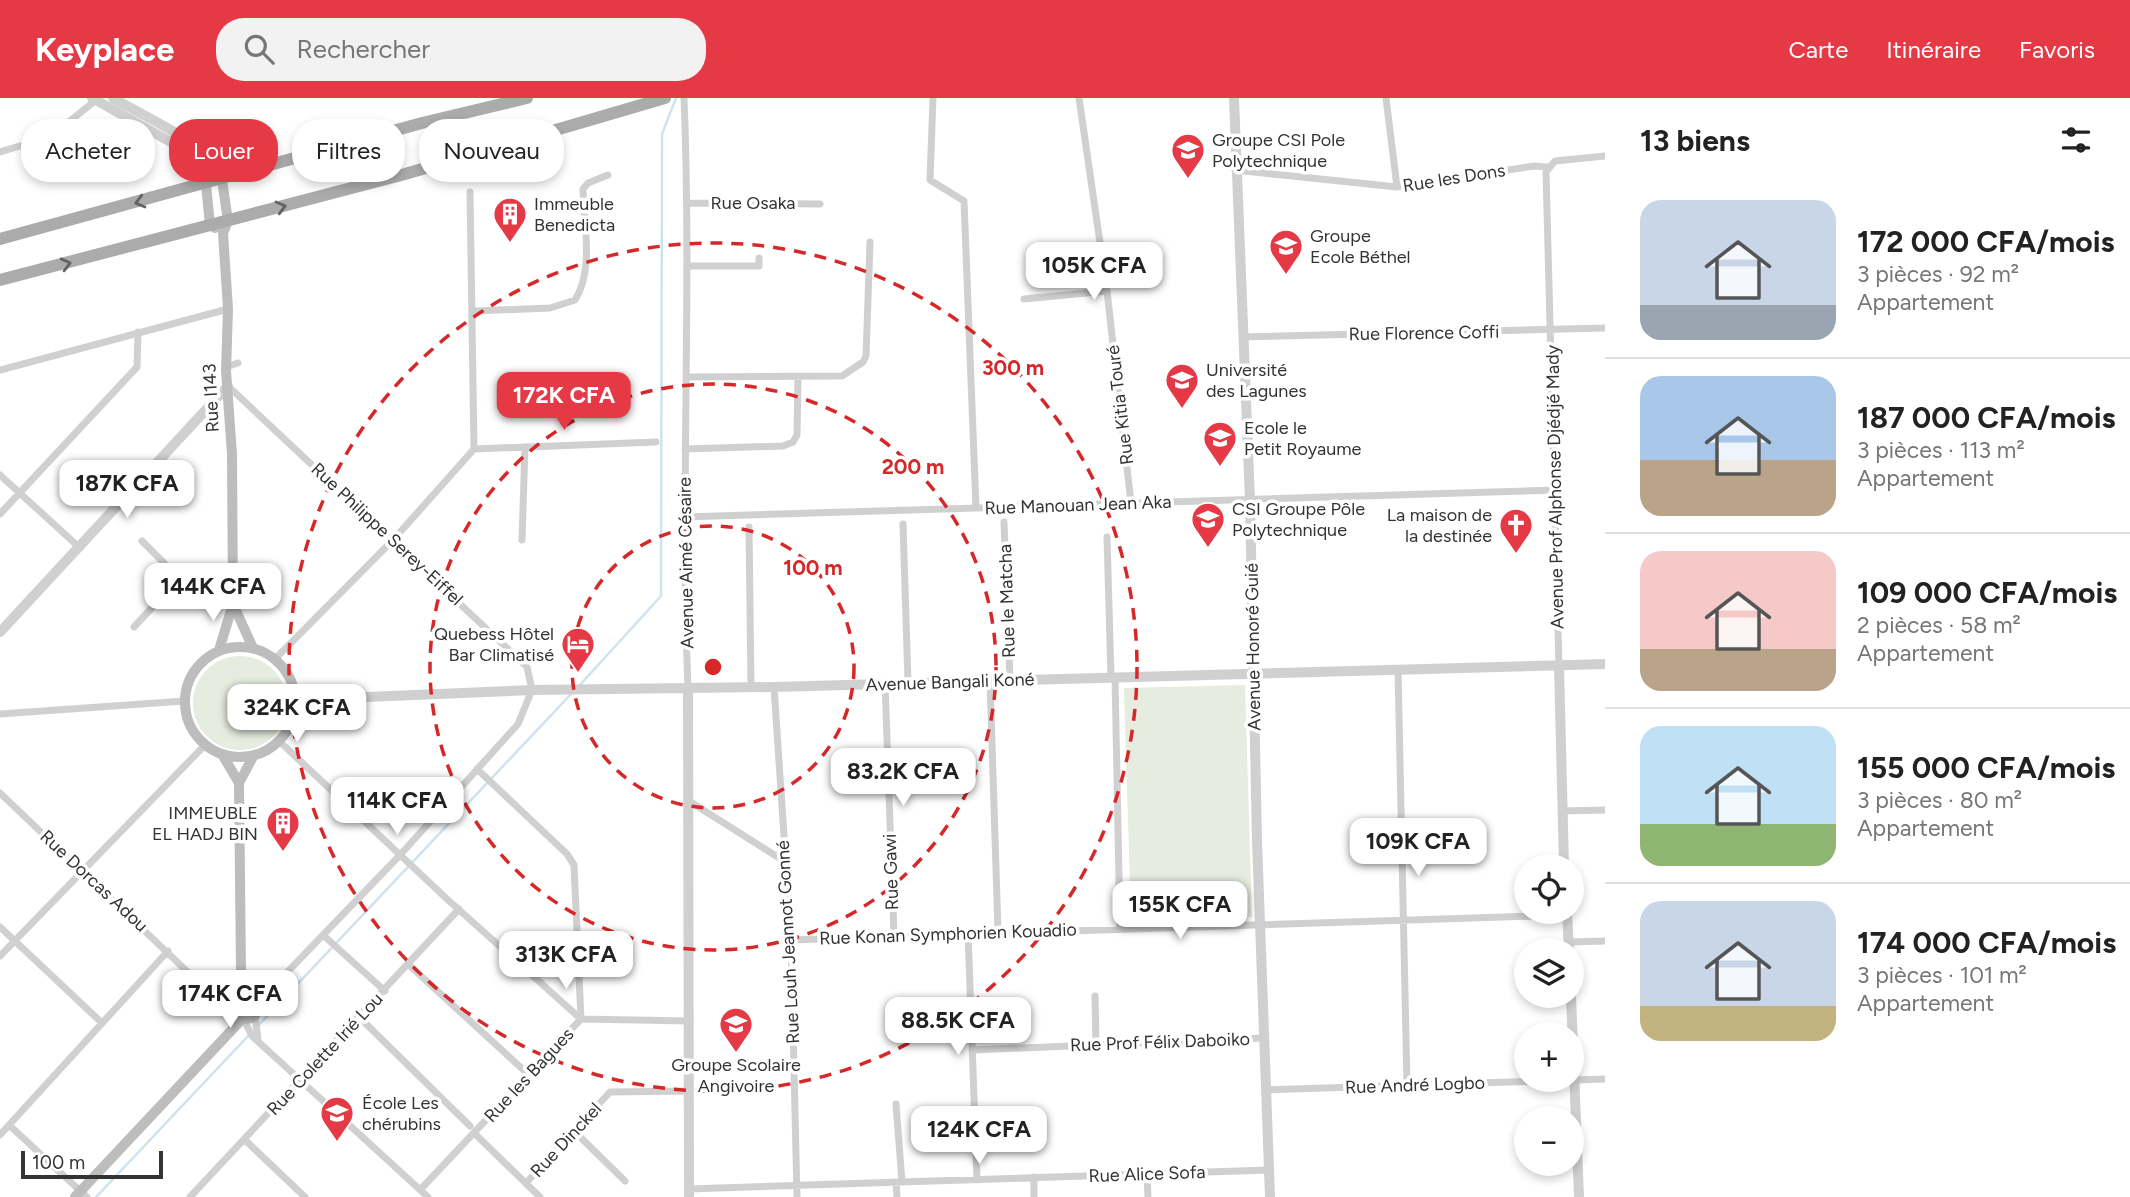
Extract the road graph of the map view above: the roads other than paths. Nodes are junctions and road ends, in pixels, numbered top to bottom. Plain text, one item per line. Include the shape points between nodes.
1 (527, 98) edge
2 (665, 98) edge
3 (684, 98) edge
4 (933, 98) edge
5 (1079, 98) edge
6 (1234, 98) edge
7 (1386, 98) edge
8 (94, 99) edge
9 (114, 99) edge
10 (169, 130) edge
11 (0, 152) edge
12 (1605, 156) edge
13 (278, 164) edge
14 (1548, 167) junction
15 (1235, 170) junction
16 (608, 175) dead end
17 (216, 182) edge
18 (222, 182) edge
19 (206, 185) junction
20 (1397, 187) junction
21 (470, 192) dead end
22 (687, 203) junction
23 (820, 204) dead end
24 (211, 225) junction
25 (225, 227) junction
26 (0, 239) edge
27 (870, 242) dead end
28 (759, 257) dead end
29 (687, 266) junction
30 (0, 281) edge
31 (1107, 291) junction
32 (1024, 299) dead end
33 (228, 309) junction
34 (473, 312) junction
35 (1605, 328) edge
36 (1552, 330) junction
37 (138, 332) junction
38 (1243, 337) junction
39 (238, 363) dead end
40 (226, 367) junction
41 (0, 370) edge
42 (687, 377) junction
43 (798, 377) junction
44 (228, 386) junction
45 (656, 442) dead end
46 (525, 447) junction
47 (474, 449) junction
48 (685, 449) junction
49 (0, 475) edge
50 (1556, 491) junction
51 (20, 494) junction
52 (1250, 501) junction
53 (1132, 503) junction
54 (975, 508) junction
55 (0, 514) edge
56 (684, 517) junction
57 (1004, 522) dead end
58 (903, 524) dead end
59 (749, 527) dead end
60 (1107, 537) dead end
61 (394, 539) junction
62 (522, 540) dead end
63 (142, 541) dead end
64 (80, 548) junction
65 (232, 566) junction
66 (179, 578) junction
67 (233, 604) junction
68 (134, 627) dead end
69 (0, 632) edge
70 (253, 648) junction
71 (219, 650) junction
72 (275, 659) junction
73 (1605, 664) edge
74 (1559, 666) junction
75 (1398, 670) junction
76 (1253, 674) junction
77 (1113, 677) junction
78 (1010, 680) junction
79 (990, 681) junction
80 (908, 682) junction
81 (885, 683) junction
82 (751, 686) junction
83 (774, 687) junction
84 (688, 688) junction
85 (532, 690) junction
86 (295, 700) junction
87 (184, 701) junction
88 (0, 714) edge
89 (279, 741) junction
90 (205, 745) junction
91 (222, 754) junction
92 (254, 755) junction
93 (477, 769) junction
94 (239, 783) junction
95 (0, 793) edge
96 (689, 801) junction
97 (1605, 810) edge
98 (1562, 811) junction
99 (401, 854) junction
100 (1564, 854) edge
101 (784, 861) junction
102 (83, 870) junction
103 (459, 909) junction
104 (1514, 917) edge
105 (1405, 922) junction
106 (1260, 923) junction
107 (0, 927) edge
108 (1120, 929) junction
109 (998, 931) junction
110 (968, 932) junction
111 (323, 935) junction
112 (894, 935) junction
113 (792, 940) junction
114 (15, 941) junction
115 (1605, 941) edge
116 (1584, 944) edge
117 (168, 951) junction
118 (0, 957) edge
119 (409, 965) junction
120 (385, 990) junction
121 (1095, 996) dead end
122 (971, 1006) junction
123 (896, 1010) dead end
124 (249, 1016) junction
125 (359, 1017) junction
126 (582, 1019) junction
127 (690, 1021) junction
128 (101, 1022) junction
129 (1264, 1038) junction
130 (1096, 1045) junction
131 (972, 1050) junction
132 (529, 1075) junction
133 (302, 1079) junction
134 (1605, 1079) edge
135 (1584, 1080) edge
136 (1514, 1082) edge
137 (1406, 1086) junction
138 (1266, 1090) junction
139 (689, 1091) junction
140 (1575, 1092) edge
141 (896, 1104) dead end
142 (9, 1125) junction
143 (472, 1129) junction
144 (574, 1131) junction
145 (0, 1135) edge
146 (245, 1140) junction
147 (1269, 1170) junction
148 (1147, 1175) junction
149 (1034, 1177) junction
150 (977, 1180) junction
151 (625, 1181) dead end
152 (899, 1182) junction
153 (526, 1184) junction
154 (797, 1187) junction
155 (420, 1190) junction
156 (689, 1193) edge
157 (81, 1195) edge
158 (193, 1196) edge
159 (305, 1197) edge
160 (428, 1197) edge
161 (540, 1197) edge
162 (797, 1197) edge
163 (897, 1197) edge
164 (1034, 1197) edge
165 (1147, 1197) edge
166 (1270, 1197) edge
167 (1579, 1197) edge

1 - 13 main road
25 -> 2 main road
3 - 22 street, Avenue Aimé Césaire
4 - 54 street via 930,180 964,201
5 - 31 street, Rue Kitia Touré
6 - 15 street, Avenue Honoré Guié
7 - 20 street
8 - 9 street
8 - 11 street via 50,137
8 - 19 street via 176,145 198,165
9 - 10 street
12 - 14 street via 1555,161
14 - 20 street, Rue les Dons
14 - 36 street, Avenue Prof Alphonse Djédjé Mady
15 - 20 street, Rue les Dons
15 - 38 street, Avenue Honoré Guié
16 - 34 street via 583,189 585,268 575,300 550,308
17 - 19 main road
18 - 25 main road, Rue I143
19 - 24 main road
19 -> 26 main road
21 - 34 street
22 - 23 street, Rue Osaka
22 - 29 street, Avenue Aimé Césaire
24 - 25 main road
30 -> 24 main road
25 - 33 main road, Rue I143
27 - 43 street via 863,362 842,376
28 - 29 street via 759,266
29 - 42 street, Avenue Aimé Césaire
31 - 32 street
31 - 53 street, Rue Kitia Touré
33 - 37 street
33 - 40 main road, Rue I143
34 - 47 street
35 - 36 street, Rue Florence Coffi
36 - 38 street, Rue Florence Coffi
36 - 50 street, Avenue Prof Alphonse Djédjé Mady
37 - 41 street
37 - 51 street via 137,367
38 - 52 street, Avenue Honoré Guié
39 - 40 street
40 - 44 main road, Rue I143
42 - 43 street
42 - 48 street, Avenue Aimé Césaire
43 - 48 street via 793,442
44 - 61 street, Rue Philippe Serey-Eiffel
44 - 64 street
44 - 65 main road, Rue I143
45 - 46 street
46 - 47 street
46 - 62 street
47 - 61 street
48 - 56 street, Avenue Aimé Césaire
49 - 51 street
50 - 52 street, Rue Manouan Jean Aka
50 - 74 street, Avenue Prof Alphonse Djédjé Mady
51 - 55 street
51 - 64 street
52 - 53 street, Rue Manouan Jean Aka
52 - 76 street, Avenue Honoré Guié
53 - 54 street, Rue Manouan Jean Aka
54 - 56 street, Rue Manouan Jean Aka
56 - 84 street, Avenue Aimé Césaire
57 - 78 street, Rue le Matcha
58 - 80 street
59 - 82 street
60 - 77 street
61 - 72 street
61 - 85 street, Rue Philippe Serey-Eiffel via 527,667
63 - 66 street
64 - 69 street
65 - 66 street via 192,571
65 - 67 main road, Rue I143
66 - 68 street
67 - 70 main road, Rue I143
67 - 71 main road, Rue I143
70 - 71 main road
70 - 72 main road
71 - 87 main road via 194,670
72 - 86 main road via 289,676
73 - 74 street, Avenue Bangali Koné
74 - 75 street, Avenue Bangali Koné
74 - 98 street, Avenue Prof Alphonse Djédjé Mady
75 - 76 street, Avenue Bangali Koné
75 - 105 street
76 - 77 street, Avenue Bangali Koné
76 - 106 street, Avenue Honoré Guié
77 - 78 street, Avenue Bangali Koné
77 - 108 street
78 - 79 street, Avenue Bangali Koné
79 - 80 street, Avenue Bangali Koné
79 - 109 street
80 - 81 street, Avenue Bangali Koné
81 - 83 street, Avenue Bangali Koné
81 - 112 street, Rue Gawi
82 - 83 street, Avenue Bangali Koné
82 - 84 street, Avenue Bangali Koné
83 - 101 street, Rue Louh Jeannot Gonné
84 - 85 street, Avenue Bangali Koné
84 - 96 street, Avenue Aimé Césaire
85 - 86 street, Avenue Bangali Koné
85 - 93 street via 518,724
86 - 89 main road via 290,726
87 - 88 street
87 - 90 main road via 186,718
89 - 92 main road
89 - 99 street
90 - 91 main road
90 - 102 street
91 - 92 main road
91 - 94 main road
92 - 94 main road
93 - 99 street
93 - 126 street, Rue les Bagues via 574,864
94 - 124 main road via 241,973
95 - 102 street, Rue Dorcas Adou
96 - 101 street
96 - 127 street, Avenue Aimé Césaire
97 - 98 street
98 - 100 street, Avenue Prof Alphonse Djédjé Mady
99 - 103 street
99 - 111 street
101 - 113 street, Rue Louh Jeannot Gonné
102 - 114 street
102 - 117 street, Rue Dorcas Adou
103 - 119 street, Rue Colette Irié Lou
103 - 126 street
104 - 105 street, Rue Konan Symphorien Kouadio
105 - 106 street, Rue Konan Symphorien Kouadio
105 - 137 street
106 - 108 street, Rue Konan Symphorien Kouadio
106 - 129 street, Avenue Honoré Guié
107 - 114 street
108 - 109 street, Rue Konan Symphorien Kouadio
109 - 110 street, Rue Konan Symphorien Kouadio
110 - 112 street, Rue Konan Symphorien Kouadio
110 - 122 street
111 - 120 street
111 - 124 street
112 - 113 street, Rue Konan Symphorien Kouadio
113 - 154 street, Rue Louh Jeannot Gonné
114 - 118 street
114 - 128 street
115 - 116 street
117 - 124 street, Rue Dorcas Adou via 217,1000
117 - 128 street
119 - 120 street, Rue Colette Irié Lou
119 - 132 street
120 - 125 street, Rue Colette Irié Lou
121 - 130 street
122 - 123 street
122 - 131 street
124 - 133 street
124 - 157 main road
125 - 133 street, Rue Colette Irié Lou
125 - 143 street
126 - 127 street
126 - 132 street, Rue les Bagues
127 - 139 street, Avenue Aimé Césaire
128 - 142 street
129 - 130 street, Rue Prof Félix Daboiko
129 - 138 street, Avenue Honoré Guié
130 - 131 street, Rue Prof Félix Daboiko
131 - 150 street
132 - 143 street, Rue les Bagues
133 - 146 street, Rue Colette Irié Lou
133 - 155 street
134 - 135 street, Rue André Logbo
136 - 137 street, Rue André Logbo
137 - 138 street, Rue André Logbo
138 - 147 street, Avenue Honoré Guié
139 - 144 street, Rue Dinckel via 610,1093
139 - 156 street, Avenue Aimé Césaire
140 - 167 street
141 - 152 street
142 - 145 street
142 - 157 street
143 - 153 street
143 - 155 street, Rue les Bagues
144 - 151 street
144 - 153 street, Rue Dinckel
146 - 158 street, Rue Colette Irié Lou
146 - 159 street
147 - 148 street, Rue Alice Sofa
147 - 166 street, Avenue Honoré Guié
148 - 149 street, Rue Alice Sofa
148 - 165 street
149 - 150 street, Rue Alice Sofa
149 - 164 street
150 - 152 street, Rue Alice Sofa
152 - 154 street, Rue Alice Sofa
152 - 163 street
153 - 161 street
154 - 156 street, Rue Alice Sofa
154 - 162 street, Rue Louh Jeannot Gonné
155 - 160 street

